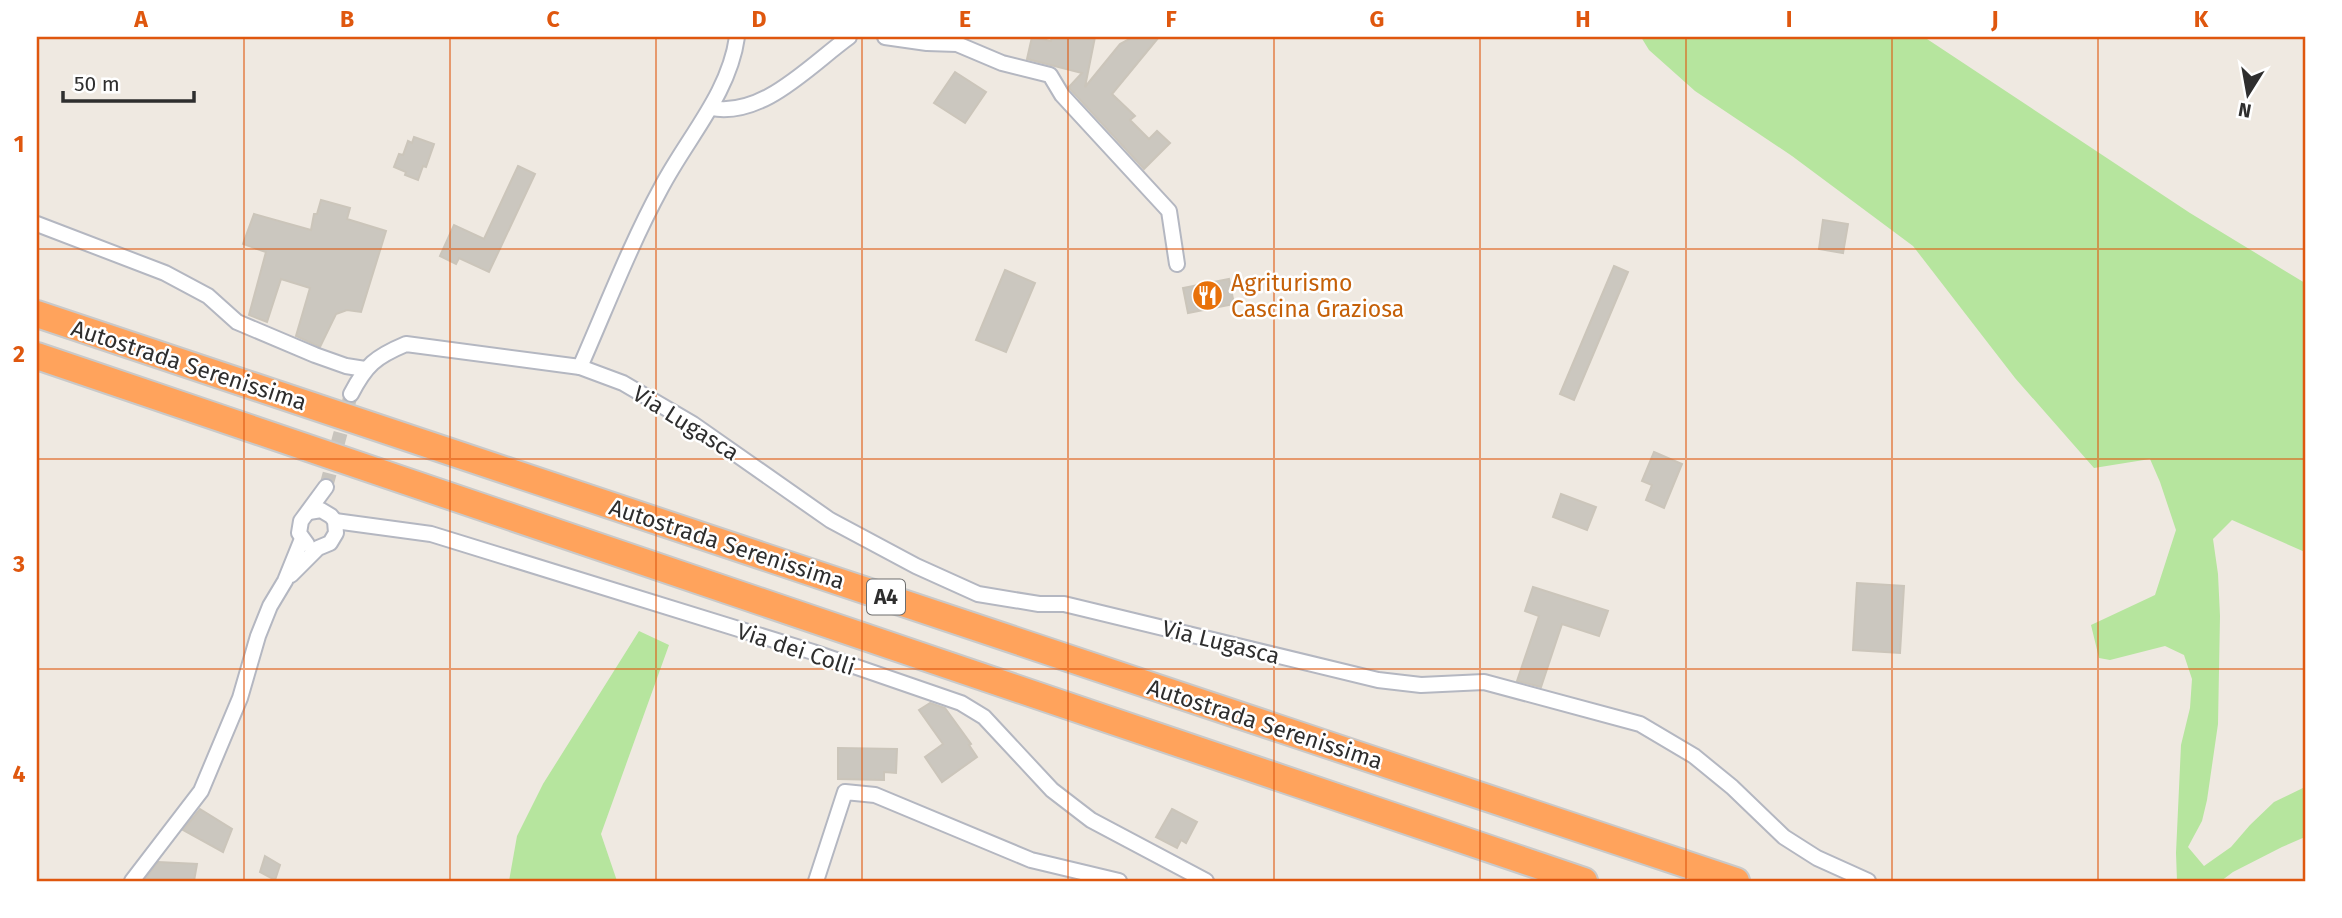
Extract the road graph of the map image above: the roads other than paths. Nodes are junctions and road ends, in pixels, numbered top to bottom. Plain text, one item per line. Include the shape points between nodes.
1 (737, 37) edge
2 (849, 37) edge
3 (885, 37) edge
4 (711, 108) junction
5 (37, 225) edge
6 (1177, 264) dead end
7 (37, 314) edge
8 (37, 356) edge
9 (580, 367) junction
10 (365, 369) junction
11 (351, 394) tunnel mouth
12 (309, 512) junction
13 (331, 517) junction
14 (373, 527) junction
15 (302, 539) junction
16 (334, 539) junction
17 (318, 548) junction
18 (285, 581) junction
19 (132, 881) edge
20 (816, 881) edge
21 (1119, 881) edge
22 (1206, 881) edge
23 (1584, 881) edge
24 (1736, 881) edge
25 (1868, 881) edge

1 - 4 street
2 - 4 street via 795,80 754,104 727,111
3 - 6 street via 957,44 1002,63 1050,75 1169,211
4 - 9 street via 661,187
5 - 10 street via 165,273 208,296 237,322 315,355
7 - 24 highway, Autostrada Serenissima / A4
8 - 23 highway, Autostrada Serenissima / A4
9 - 10 street, Via Lugasca via 406,344
9 - 25 street, Via Lugasca via 623,383 693,424 830,520 978,594 1065,604 1378,680 1421,685 1484,682 1640,724 1694,755 1784,838
10 - 11 street
12 - 13 street via 321,510
12 - 13 street via 326,487
12 - 15 street via 300,521
13 - 14 street, Via dei Colli
13 - 16 street
14 - 16 street
14 - 22 street, Via dei Colli via 430,534 813,652 961,703 984,717 1052,790 1091,820
15 - 17 street
15 - 18 street
16 - 17 street
17 - 18 street
18 - 19 street via 258,636 240,698 201,791
20 - 21 street via 845,792 875,795 1031,860

